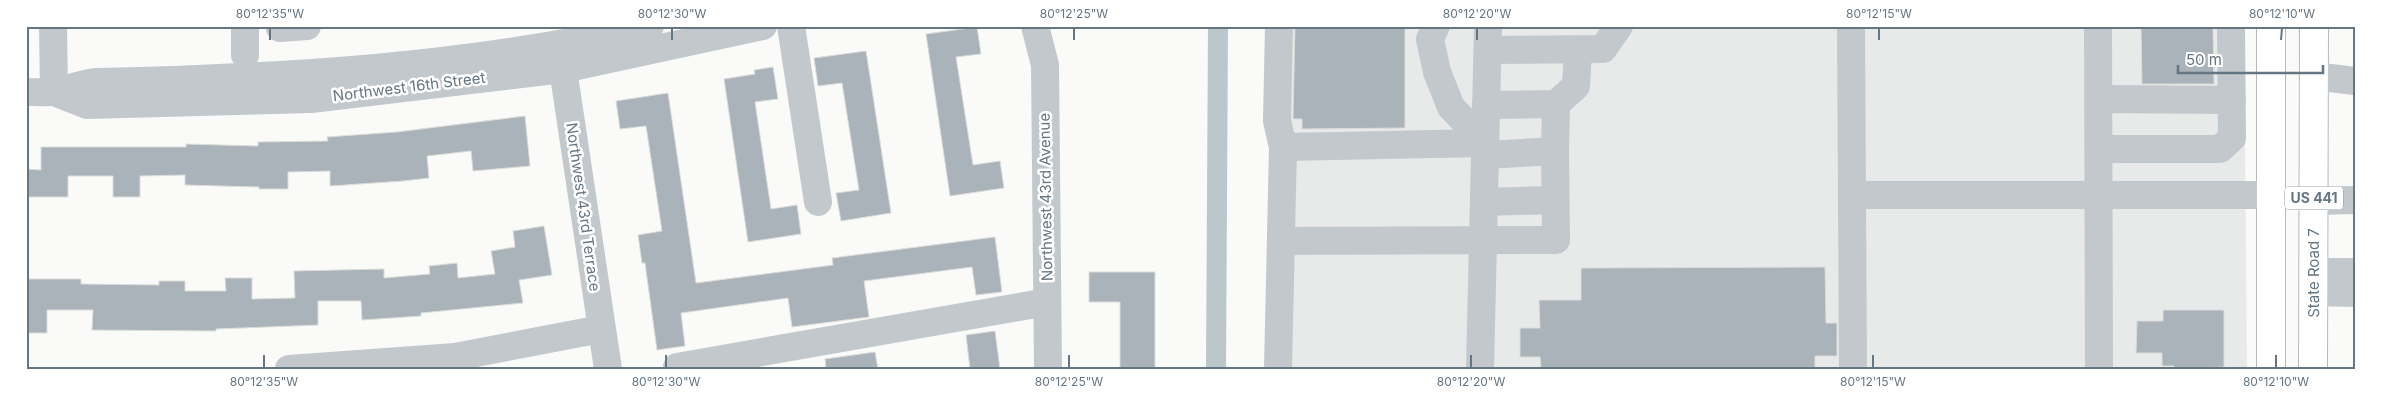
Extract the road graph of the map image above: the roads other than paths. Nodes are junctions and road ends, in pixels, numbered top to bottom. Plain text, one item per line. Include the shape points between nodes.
1 (53, 26) edge
2 (245, 26) edge
3 (280, 26) edge
4 (307, 26) edge
5 (763, 26) edge
6 (791, 26) edge
7 (1035, 26) edge
8 (1279, 26) edge
9 (1436, 26) edge
10 (1619, 26) edge
11 (1850, 26) edge
12 (2098, 26) edge
13 (2231, 26) edge
14 (2271, 26) edge
15 (2314, 26) edge
16 (638, 34) edge
17 (1488, 38) edge
18 (1578, 50) junction
19 (245, 55) dead end
20 (559, 57) junction
21 (2314, 76) junction
22 (2355, 81) edge
23 (26, 92) edge
24 (54, 92) junction
25 (2099, 98) junction
26 (2232, 100) junction
27 (1556, 104) junction
28 (1486, 105) junction
29 (1283, 147) junction
30 (1485, 149) junction
31 (2099, 149) junction
32 (1555, 151) junction
33 (1852, 195) junction
34 (2099, 195) junction
35 (2271, 195) junction
36 (1554, 200) junction
37 (2314, 200) junction
38 (2355, 200) edge
39 (818, 202) dead end
40 (1484, 202) junction
41 (1281, 241) junction
42 (1483, 241) junction
43 (2355, 272) edge
44 (2314, 282) junction
45 (2355, 293) edge
46 (1048, 302) junction
47 (601, 329) junction
48 (677, 367) dead end
49 (289, 369) edge
50 (608, 369) edge
51 (1048, 369) edge
52 (1278, 369) edge
53 (1480, 369) edge
54 (1853, 369) edge
55 (2099, 369) edge
56 (2271, 369) edge
57 (2313, 369) edge

1 - 24 street
2 - 19 street
3 - 4 street
5 - 16 street, Northwest 16th Street
6 - 39 street
7 - 46 street, Northwest 43rd Avenue via 1045,65
8 - 29 street via 1278,121
9 - 30 street via 1430,39 1437,72 1451,107
10 - 18 street via 1603,50
11 - 33 street
12 - 25 street
13 - 26 street
14 - 35 main road, US 441
15 - 21 main road, State Road 7 / US 441
16 - 20 street, Northwest 16th Street
17 - 18 street
17 - 28 street
18 - 27 street via 1576,86
20 - 24 street, Northwest 16th Street via 311,99 284,88 193,81 94,82
20 - 47 street, Northwest 43rd Terrace
21 - 22 street
21 - 37 main road, State Road 7 / US 441
23 - 24 street, Northwest 16th Street
25 - 26 street
25 - 31 street
26 - 31 street via 2232,138 2220,149
27 - 28 street
27 - 32 street
28 - 30 street
29 - 30 street
29 - 41 street
30 - 32 street
30 - 40 street
31 - 34 street
32 - 36 street
33 - 34 street
33 - 54 street
34 - 35 street
34 - 55 street
35 - 56 main road, US 441
36 - 40 street
36 - 42 street via 1556,240
37 - 38 street
37 - 44 main road, State Road 7 / US 441
40 - 42 street
41 - 42 street
41 - 52 street
42 - 53 street
43 - 44 street
44 - 45 street
44 - 57 main road, State Road 7 / US 441
46 - 48 street
46 - 51 street, Northwest 43rd Avenue
47 - 49 street via 455,357
47 - 50 street, Northwest 43rd Terrace

